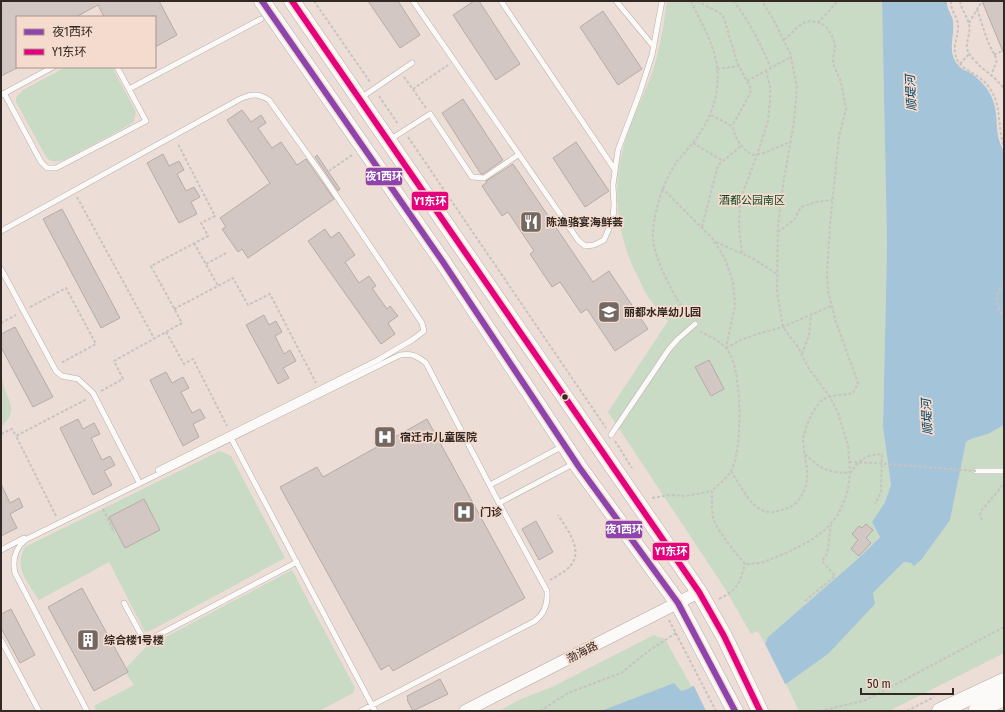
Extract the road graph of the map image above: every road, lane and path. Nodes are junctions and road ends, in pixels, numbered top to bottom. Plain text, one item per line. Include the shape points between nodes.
1 (262, 1) edge
2 (292, 1) edge
3 (314, 1) edge
4 (413, 1) edge
5 (501, 1) edge
6 (616, 1) edge
7 (662, 1) edge
8 (691, 1) edge
9 (697, 1) edge
10 (733, 1) edge
11 (762, 1) edge
12 (838, 1) edge
13 (951, 1) edge
14 (960, 1) edge
15 (982, 1) edge
16 (977, 9) junction
17 (260, 19) dead end
18 (818, 23) junction
19 (969, 23) junction
20 (784, 40) junction
21 (654, 47) junction
22 (1004, 50) edge
23 (969, 54) junction
24 (994, 55) junction
25 (791, 57) junction
26 (454, 62) junction
27 (412, 63) dead end
28 (960, 64) junction
29 (740, 66) junction
30 (51, 68) edge
31 (118, 68) edge
32 (771, 68) junction
33 (717, 69) junction
34 (400, 71) junction
35 (766, 71) junction
36 (991, 76) junction
37 (747, 81) junction
38 (129, 88) junction
39 (374, 89) junction
40 (412, 89) junction
41 (1004, 89) edge
42 (3, 94) edge
43 (359, 99) junction
44 (430, 114) junction
45 (711, 115) junction
46 (732, 126) junction
47 (404, 131) junction
48 (173, 136) junction
49 (388, 141) junction
50 (790, 142) junction
51 (693, 143) junction
52 (741, 146) junction
53 (1004, 147) edge
54 (354, 153) dead end
55 (518, 155) junction
56 (757, 155) junction
57 (722, 160) junction
58 (615, 170) junction
59 (323, 176) junction
60 (662, 188) junction
61 (74, 191) junction
62 (833, 200) junction
63 (702, 227) junction
64 (1, 231) edge
65 (778, 232) junction
66 (715, 242) junction
67 (194, 243) junction
68 (228, 252) dead end
69 (742, 253) junction
70 (206, 264) junction
71 (1, 269) edge
72 (777, 274) junction
73 (1004, 284) edge
74 (218, 286) junction
75 (831, 306) junction
76 (174, 309) junction
77 (24, 311) junction
78 (811, 315) junction
79 (1004, 318) edge
80 (1, 322) edge
81 (695, 324) junction
82 (783, 328) junction
83 (166, 332) junction
84 (154, 338) junction
85 (726, 348) junction
86 (802, 355) junction
87 (54, 367) junction
88 (320, 389) junction
89 (94, 395) junction
90 (830, 397) junction
91 (1, 434) edge
92 (16, 436) junction
93 (231, 436) junction
94 (611, 436) joint
95 (565, 445) junction
96 (805, 454) junction
97 (576, 462) junction
98 (849, 462) junction
99 (858, 462) junction
100 (731, 471) junction
101 (976, 471) joint
102 (1004, 471) edge
103 (850, 473) junction
104 (138, 480) junction
105 (1004, 482) edge
106 (490, 485) junction
107 (712, 491) junction
108 (652, 498) dead end
109 (100, 503) junction
110 (499, 503) junction
111 (875, 504) dead end
112 (558, 515) dead end
113 (982, 520) dead end
114 (58, 521) junction
115 (831, 524) junction
116 (114, 532) dead end
117 (1, 550) edge
118 (297, 562) junction
119 (745, 564) junction
120 (543, 583) junction
121 (703, 599) junction
122 (805, 601) dead end
123 (124, 603) dead end
124 (678, 604) junction
125 (1004, 627) edge
126 (676, 633) dead end
127 (1, 640) edge
128 (687, 655) dead end
129 (1004, 681) edge
130 (1004, 698) edge
131 (372, 705) junction
132 (39, 711) edge
133 (87, 711) edge
134 (361, 711) edge
135 (375, 711) edge
136 (465, 711) edge
137 (540, 711) edge
138 (716, 711) edge
139 (735, 711) edge
140 (760, 711) edge
141 (820, 711) edge
142 (940, 711) edge
143 (977, 711) edge

1 - 95 main road via 443,262
2 - 43 main road
3 - 39 path
4 - 26 lane
5 - 58 lane
6 - 21 lane
7 - 21 lane
8 - 33 path via 711,41
9 - 29 path via 720,13 724,18
10 - 32 path via 749,22
11 - 20 path
12 - 18 path
13 - 28 path via 958,24 954,44 956,59
14 - 19 path
15 - 16 path
16 - 19 path
16 - 24 path
17 - 38 lane
18 - 20 path via 803,23
18 - 62 path via 827,28 833,38 834,66 841,82 846,109 839,137
19 - 23 path via 966,49
20 - 25 path
21 - 58 lane via 618,150
22 - 24 path
23 - 28 path
23 - 36 path
24 - 36 path via 997,60
25 - 32 path
25 - 50 path via 797,87
26 - 40 path
26 - 55 lane
27 - 34 lane
28 - 53 path via 982,79 992,92 998,109
29 - 33 path
29 - 37 path
30 - 42 lane
31 - 38 lane
32 - 35 path
33 - 45 path via 717,89
34 - 39 lane
34 - 40 path
35 - 37 path
35 - 56 path via 770,86 768,121
36 - 41 path
37 - 46 path via 751,89 750,94
38 - 42 lane via 146,121 62,166 51,169 42,162
39 - 43 lane
39 - 47 path
40 - 44 path
43 - 49 main road
44 - 47 lane
44 - 55 lane via 472,177 484,178
45 - 46 path
45 - 51 path
46 - 52 path
47 - 49 lane
47 - 94 path
48 - 59 lane via 249,95 263,96 269,100
48 - 61 lane
48 - 67 path via 215,216 201,223 208,236
49 - 121 main road
50 - 56 path
50 - 65 path
51 - 57 path
51 - 60 path via 678,160
52 - 56 path via 752,155
52 - 57 path
54 - 59 path
55 - 58 lane via 578,240 585,246 604,240 609,231 613,219
56 - 69 path via 740,200
57 - 63 path via 718,165
59 - 88 lane via 422,323 424,331 378,360
60 - 63 path
60 - 81 path via 656,209 653,240 659,262 672,290 684,312
61 - 64 lane
61 - 84 path
62 - 65 path via 801,207 794,220
62 - 75 path via 827,274
63 - 66 path
65 - 72 path
66 - 69 path
66 - 85 path via 725,259 733,282 735,306
67 - 70 path
67 - 76 path via 151,266
68 - 70 path
69 - 72 path
70 - 74 path
71 - 77 lane
72 - 82 path
73 - 79 path via 998,290 997,301
74 - 76 path
74 - 88 path via 233,278 248,305 270,294
75 - 78 path
75 - 90 path via 858,383 853,393
76 - 83 path via 182,323
77 - 80 path
77 - 87 lane
77 - 87 path via 66,288 96,344
78 - 82 path
78 - 86 path via 809,335
81 - 85 path
81 - 94 lane via 669,349
82 - 85 path via 758,334
82 - 86 path
83 - 84 path
83 - 93 path via 184,364 193,359
84 - 89 path via 114,361 123,379
85 - 100 path via 734,364 740,422 738,453
86 - 90 path
87 - 89 lane via 62,376 78,379
88 - 93 lane
89 - 92 path
89 - 104 lane
90 - 96 path via 820,402 808,424 803,440
90 - 98 path via 845,435
91 - 92 path via 12,428
92 - 114 path
93 - 104 lane
93 - 106 lane via 400,355 415,355 426,363
93 - 109 lane
93 - 118 lane
95 - 97 main road
95 - 106 lane
96 - 100 path via 808,473 806,489 797,503 785,510 769,512 755,507
96 - 103 path via 827,471
97 - 110 lane
97 - 124 main road
98 - 99 path
98 - 103 path
99 - 101 path, bridge
99 - 103 path
99 - 111 path via 871,454 882,454 881,492
100 - 107 path
101 - 102 lane
103 - 115 path via 845,499 838,516
104 - 114 lane
105 - 113 path via 981,511
106 - 110 lane
107 - 108 path
107 - 119 path via 715,522
109 - 116 path
109 - 133 lane via 25,540 16,552 14,560 15,573
110 - 120 lane
112 - 120 path via 574,543 576,556 566,571
114 - 117 lane
115 - 119 path via 810,541 786,553 761,563
115 - 122 path via 827,554 822,561 835,576
118 - 123 lane via 145,642
118 - 131 lane
119 - 121 path via 740,583 732,593
120 - 131 lane via 548,599 541,616 535,621
121 - 124 street, 渤海路
121 - 140 main road
124 - 136 street, 渤海路
124 - 139 main road
125 - 141 path via 866,700
126 - 137 path via 621,673 568,693
127 - 132 lane
128 - 138 path
129 - 142 main road
130 - 143 highway
131 - 134 lane
131 - 135 lane

